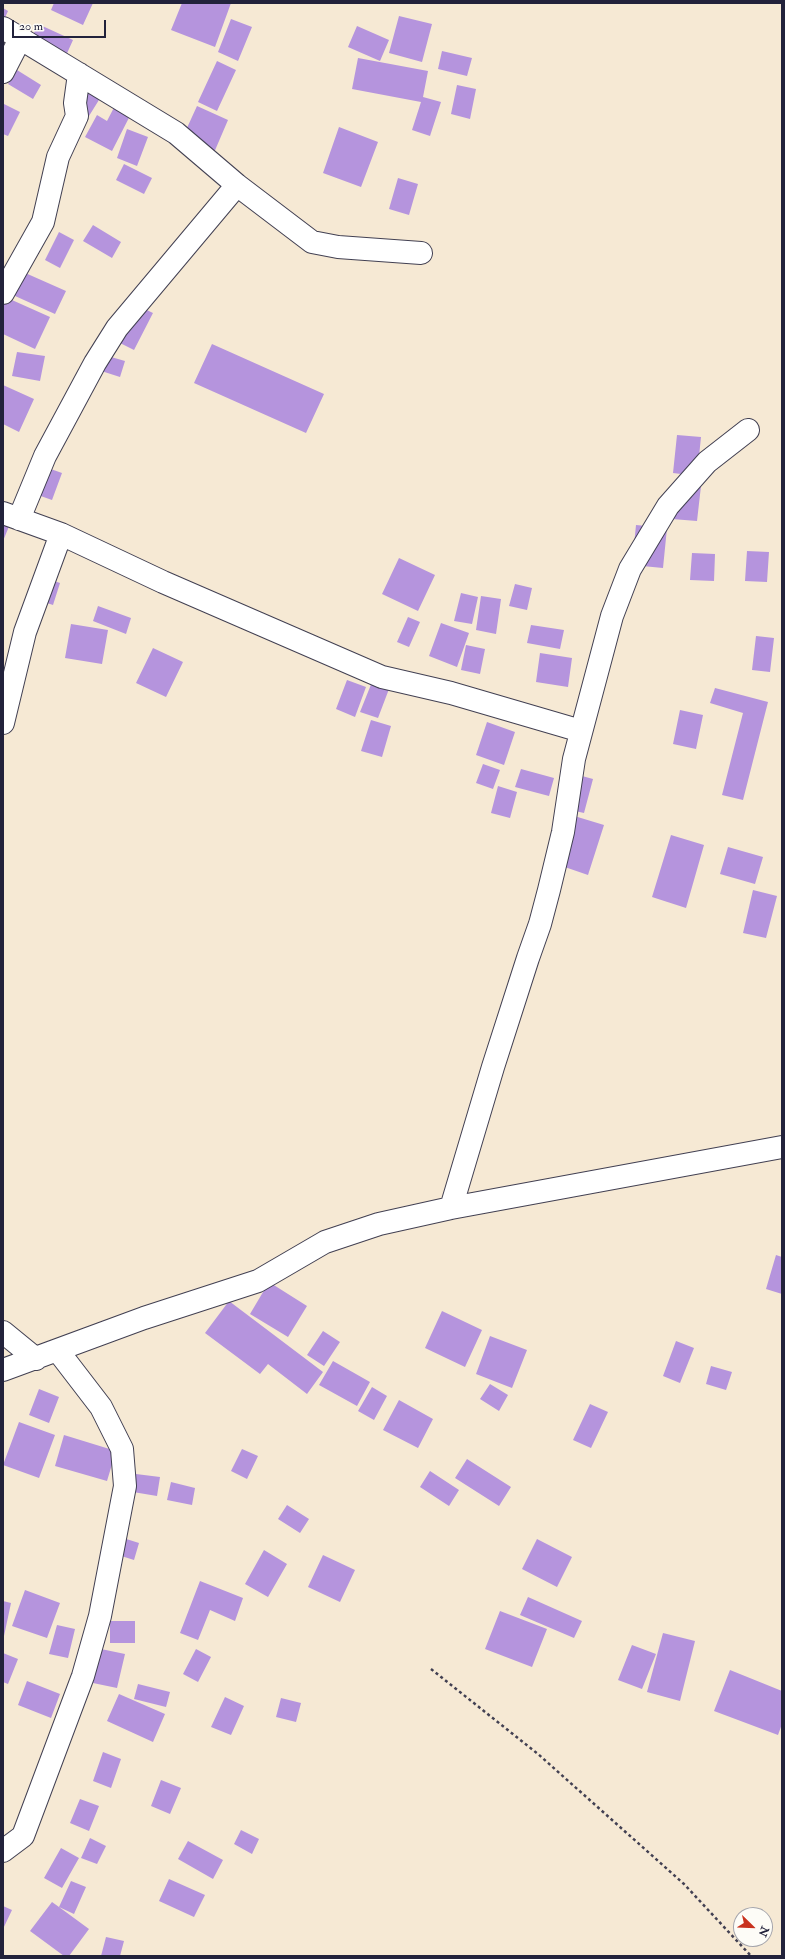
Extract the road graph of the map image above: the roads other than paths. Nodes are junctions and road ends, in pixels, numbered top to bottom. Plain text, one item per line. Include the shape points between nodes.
1 (12, 32) edge
2 (3, 72) edge
3 (79, 74) junction
4 (237, 185) junction
5 (421, 253) dead end
6 (3, 293) edge
7 (748, 430) dead end
8 (11, 516) edge
9 (61, 534) junction
10 (8, 682) edge
11 (3, 723) edge
12 (581, 730) junction
13 (779, 1149) edge
14 (451, 1208) junction
15 (3, 1332) edge
16 (58, 1351) junction
17 (36, 1359) junction
18 (3, 1370) edge
19 (3, 1851) edge

1 - 2 street
1 - 3 street
3 - 4 street via 176,134
3 - 6 street via 76,116 58,157 43,222
4 - 5 street via 312,242 338,247
4 - 8 street via 117,328
7 - 12 street via 707,462 668,506 630,570 612,616
8 - 9 street
9 - 10 street
9 - 12 street via 163,582 382,677 451,693
10 - 11 street
12 - 14 street via 563,832 540,924 493,1067
13 - 14 street
14 - 16 street via 379,1224 325,1242 258,1281 144,1318
15 - 17 street
16 - 17 street
16 - 19 street via 101,1407 122,1449 125,1486 100,1616 83,1676 23,1836
17 - 18 street

